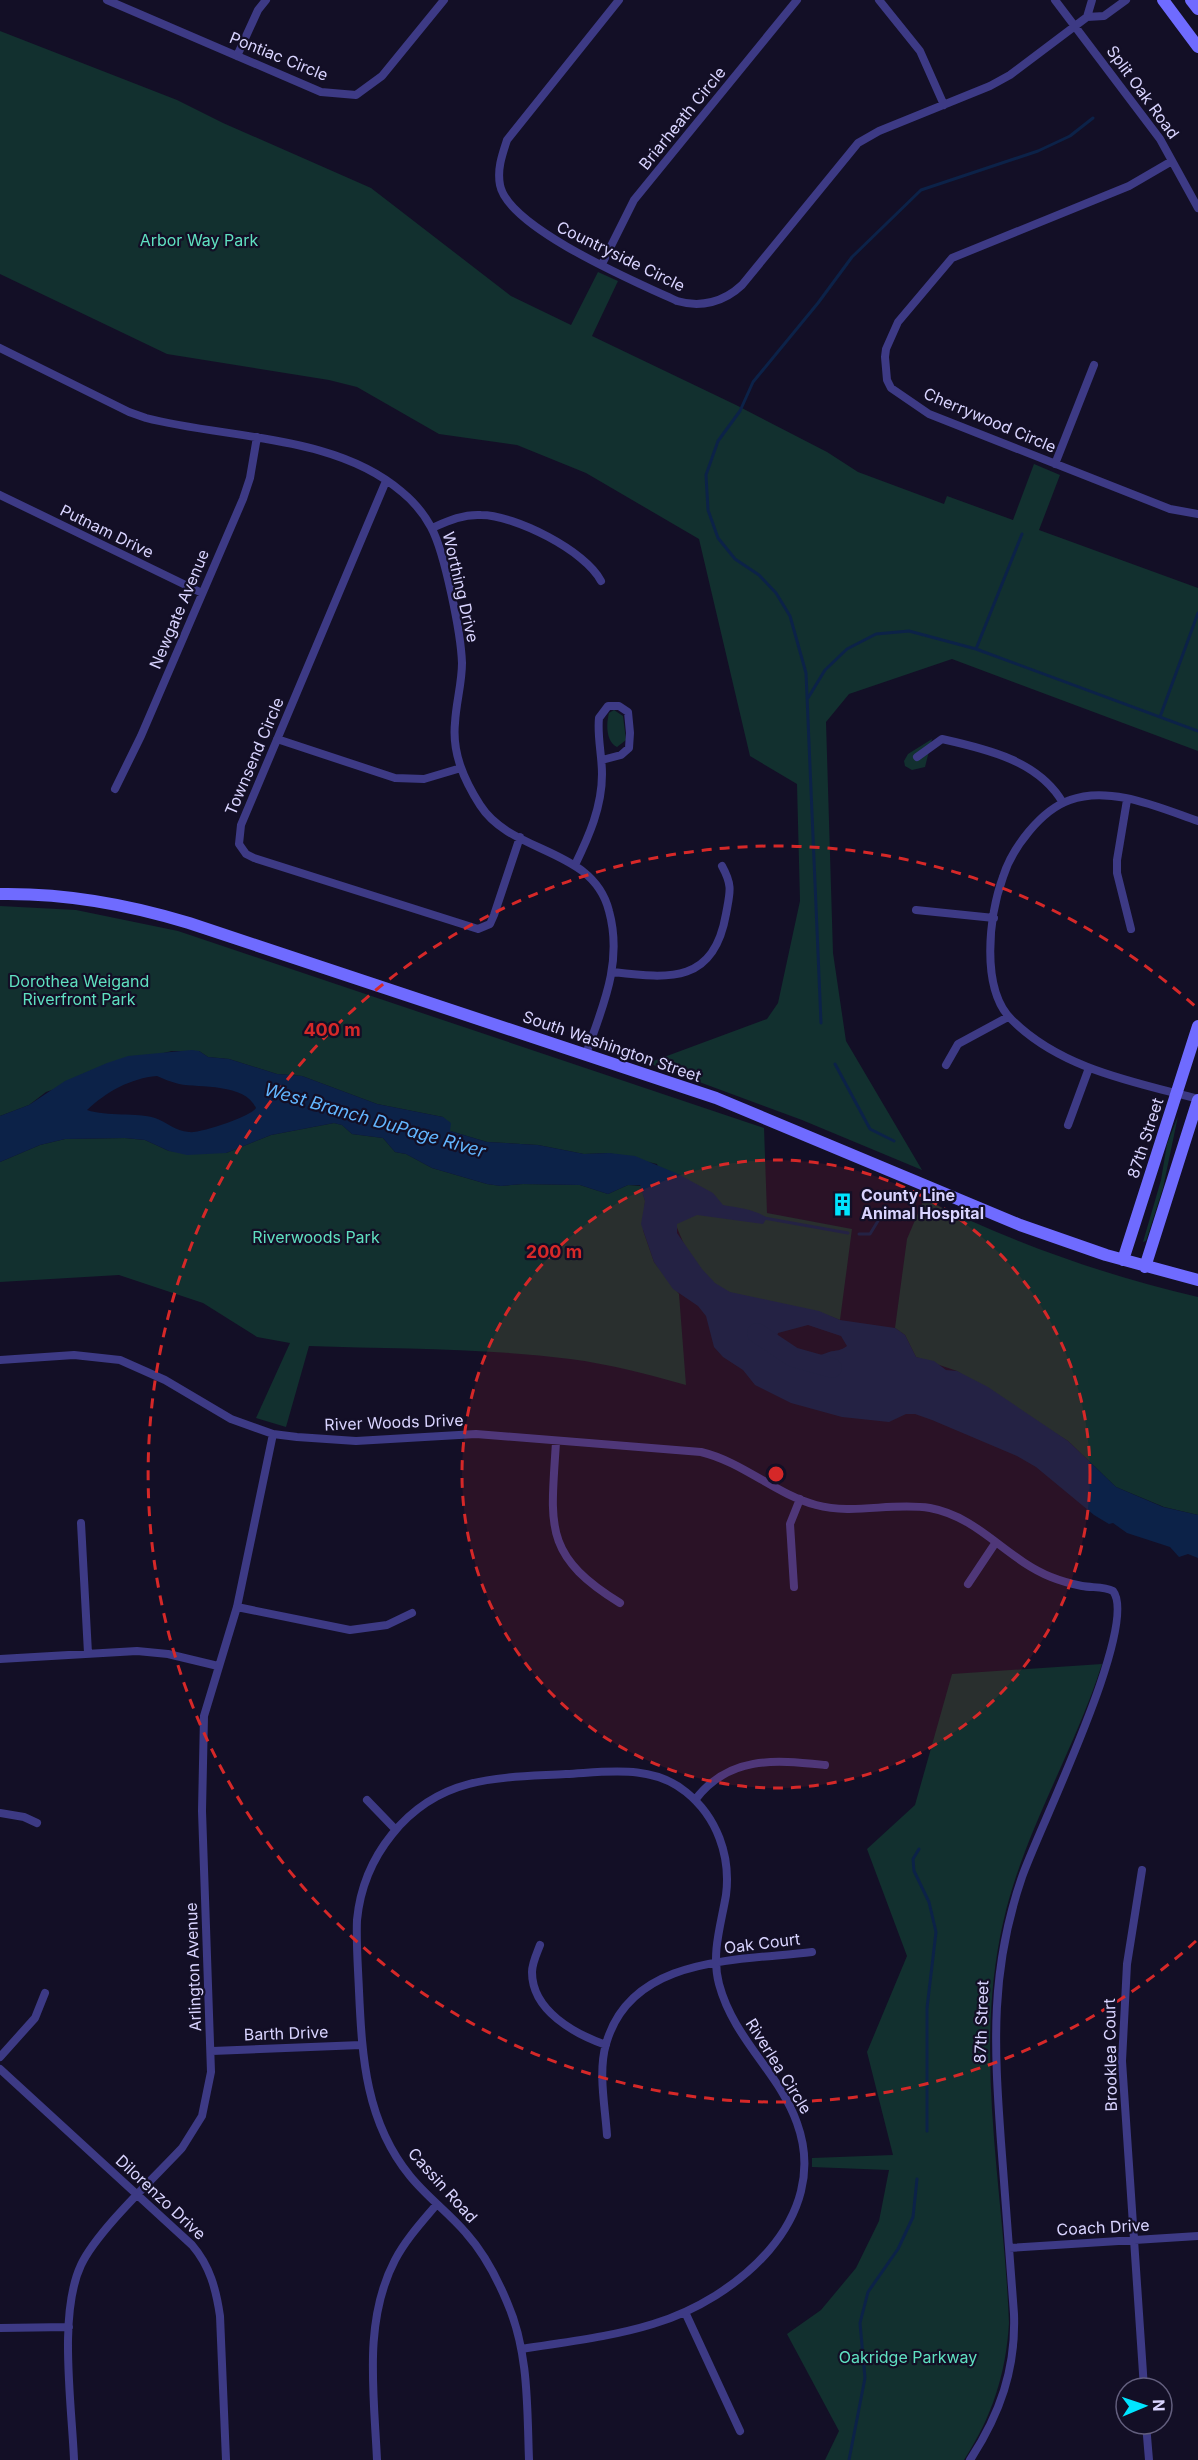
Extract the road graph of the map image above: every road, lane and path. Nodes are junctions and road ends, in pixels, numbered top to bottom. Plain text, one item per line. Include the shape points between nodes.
1 (107, 0) edge
2 (266, 0) edge
3 (444, 0) edge
4 (619, 0) edge
5 (797, 0) edge
6 (879, 0) edge
7 (1055, 0) edge
8 (1092, 0) edge
9 (1126, 0) edge
10 (1163, 0) edge
11 (1191, 0) edge
12 (1198, 9) edge
13 (1087, 17) junction
14 (1075, 26) junction
15 (1198, 47) edge
16 (237, 56) junction
17 (944, 105) junction
18 (1173, 161) junction
19 (1198, 208) edge
20 (602, 264) junction
21 (0, 348) edge
22 (1094, 365) dead end
23 (257, 437) junction
24 (1055, 464) junction
25 (386, 481) junction
26 (0, 495) edge
27 (1198, 514) edge
28 (432, 528) junction
29 (601, 581) dead end
30 (202, 593) junction
31 (277, 739) junction
32 (917, 757) dead end
33 (602, 760) junction
34 (460, 768) junction
35 (114, 789) dead end
36 (1127, 800) junction
37 (1063, 803) junction
38 (1198, 821) edge
39 (520, 837) junction
40 (575, 864) junction
41 (722, 866) dead end
42 (0, 894) edge
43 (916, 910) dead end
44 (994, 918) junction
45 (1131, 929) dead end
46 (613, 972) junction
47 (1008, 1017) junction
48 (1198, 1026) edge
49 (585, 1054) junction
50 (946, 1065) dead end
51 (1089, 1068) junction
52 (1176, 1093) junction
53 (1198, 1099) edge
54 (1068, 1125) dead end
55 (1123, 1260) junction
56 (1145, 1267) junction
57 (1198, 1280) edge
58 (0, 1360) edge
59 (273, 1434) junction
60 (556, 1442) junction
61 (800, 1499) junction
62 (81, 1523) dead end
63 (996, 1542) junction
64 (968, 1584) dead end
65 (794, 1587) dead end
66 (1116, 1595) joint
67 (620, 1603) dead end
68 (237, 1607) junction
69 (412, 1613) dead end
70 (88, 1653) junction
71 (0, 1659) edge
72 (218, 1666) junction
73 (825, 1765) dead end
74 (367, 1800) dead end
75 (695, 1800) junction
76 (0, 1813) edge
77 (37, 1823) dead end
78 (396, 1827) junction
79 (1142, 1870) dead end
80 (540, 1945) dead end
81 (812, 1952) dead end
82 (716, 1964) junction
83 (45, 1993) dead end
84 (361, 2045) junction
85 (606, 2045) junction
86 (212, 2051) junction
87 (0, 2057) edge
88 (0, 2069) edge
89 (607, 2135) dead end
90 (138, 2195) junction
91 (437, 2204) junction
92 (1198, 2236) edge
93 (1134, 2241) junction
94 (1009, 2248) junction
95 (685, 2313) junction
96 (69, 2327) junction
97 (0, 2328) edge
98 (522, 2349) junction
99 (1143, 2376) edge
100 (740, 2431) dead end
101 (1147, 2436) edge
102 (74, 2460) edge
103 (226, 2460) edge
104 (377, 2460) edge
105 (529, 2460) edge
106 (970, 2460) edge
107 (1149, 2460) edge

1 - 16 street, Pontiac Circle
2 - 16 street
3 - 16 street, Pontiac Circle via 382,76 356,95 321,92
4 - 20 street, Countryside Circle via 516,128 499,166 500,187 522,219
5 - 20 street, Briarheath Circle via 634,200
6 - 17 street via 920,51
7 - 14 street, Split Oak Road
8 - 13 street
9 - 13 street, Countryside Circle via 1104,16
10 - 15 main road
11 - 12 main road
13 - 14 street, Countryside Circle
14 - 17 street, Countryside Circle via 1010,75
14 - 18 street, Split Oak Road
17 - 20 street, Countryside Circle via 858,143 742,285 724,298 706,304 677,301
18 - 19 street, Split Oak Road
18 - 24 street, Cherrywood Circle via 1129,186 952,258 898,322 885,349 891,388 916,406
21 - 23 street, Worthing Drive via 129,412 164,422
22 - 24 street
23 - 25 street, Worthing Drive via 311,447
23 - 30 street, Newgate Avenue via 243,499
24 - 27 street, Cherrywood Circle via 1184,513
25 - 28 street, Worthing Drive via 413,502
25 - 31 street, Townsend Circle
26 - 30 street, Putnam Drive
28 - 29 street via 463,516 495,516 570,548 591,565
28 - 34 street, Worthing Drive via 461,646 454,738
30 - 35 street, Newgate Avenue via 137,746
31 - 34 street via 395,778 430,778
31 - 39 street, Townsend Circle via 238,834 242,849 254,858 478,929 490,924
32 - 37 street via 942,739 988,750 1044,778
33 - 33 street via 621,755 629,748 628,712 619,706 608,706 598,718
33 - 40 street via 598,808
34 - 39 street, Worthing Drive via 482,808 499,825
36 - 37 street via 1090,795
36 - 38 street
36 - 45 street via 1116,860
37 - 44 street via 1044,817 1011,859
39 - 40 street, Worthing Drive
40 - 46 street, Worthing Drive via 592,878 609,908
41 - 46 street via 731,883 724,925 717,947 704,962 678,974
42 - 49 main road, South Washington Street via 88,900 157,914
43 - 44 street
44 - 47 street via 991,976
46 - 49 street, Worthing Drive
47 - 50 street via 958,1044
47 - 51 street via 1060,1056
48 - 52 main road, 87th Street
49 - 55 main road, South Washington Street via 716,1098 1010,1221
51 - 52 street
51 - 54 street
52 - 53 street
52 - 55 main road, 87th Street
53 - 56 main road
55 - 56 main road, South Washington Street
56 - 57 main road, South Washington Street
58 - 59 street, River Woods Drive via 74,1354 120,1360 157,1376 231,1419
59 - 60 street, River Woods Drive via 356,1441 476,1434
59 - 68 street, Arlington Avenue
60 - 61 street, River Woods Drive via 716,1456
60 - 67 street via 552,1509 556,1539 566,1558 591,1585
61 - 63 street, River Woods Drive via 834,1509 928,1508 958,1516
61 - 65 street via 790,1524
62 - 70 street
63 - 64 street
63 - 66 street, River Woods Drive via 1049,1576 1110,1589
66 - 94 street, 87th Street via 1119,1611 1107,1666 1023,1874 999,1965 995,2055
68 - 69 street via 350,1630 387,1625
68 - 72 street, Arlington Avenue
70 - 71 street
70 - 72 street via 154,1652
72 - 86 street, Arlington Avenue via 204,1716 202,1754
73 - 75 street via 768,1760 743,1764 721,1775
74 - 78 street
75 - 78 street, Riverlea Circle via 671,1782 630,1772 505,1778 442,1793
75 - 82 street, Riverlea Circle via 714,1822 725,1860 726,1893
76 - 77 street
78 - 84 street, Cassin Road via 373,1862 360,1902 357,1947
79 - 93 street, Brooklea Court via 1122,2026
80 - 85 street via 532,1970 542,2000 569,2029
81 - 82 street, Oak Court
82 - 85 street, Oak Court via 677,1971 642,1990 623,2009
82 - 95 street, Riverlea Circle via 736,2027 786,2100 798,2126 805,2162 803,2181 788,2225 769,2252
83 - 87 street via 35,2018
84 - 86 street, Barth Drive
84 - 91 street, Cassin Road via 368,2090 384,2134 411,2176
85 - 89 street, Oak Court via 603,2073
86 - 90 street, Arlington Avenue via 210,2089 202,2116 182,2148
88 - 90 street, Dilorenzo Drive
90 - 96 street, Arlington Avenue via 81,2265
90 - 103 street, Dilorenzo Drive via 192,2245 213,2280 220,2316
91 - 98 street, Cassin Road via 477,2245 510,2307
91 - 104 street via 395,2260 376,2315 373,2356
92 - 93 street, Coach Drive
93 - 94 street, Coach Drive
93 - 99 street, Brooklea Court
94 - 106 street, 87th Street via 1015,2329 1011,2369 996,2415
95 - 98 street, Riverlea Circle via 615,2333
95 - 100 street
96 - 97 street
96 - 102 street, Arlington Avenue
98 - 105 street, Cassin Road
101 - 107 street

